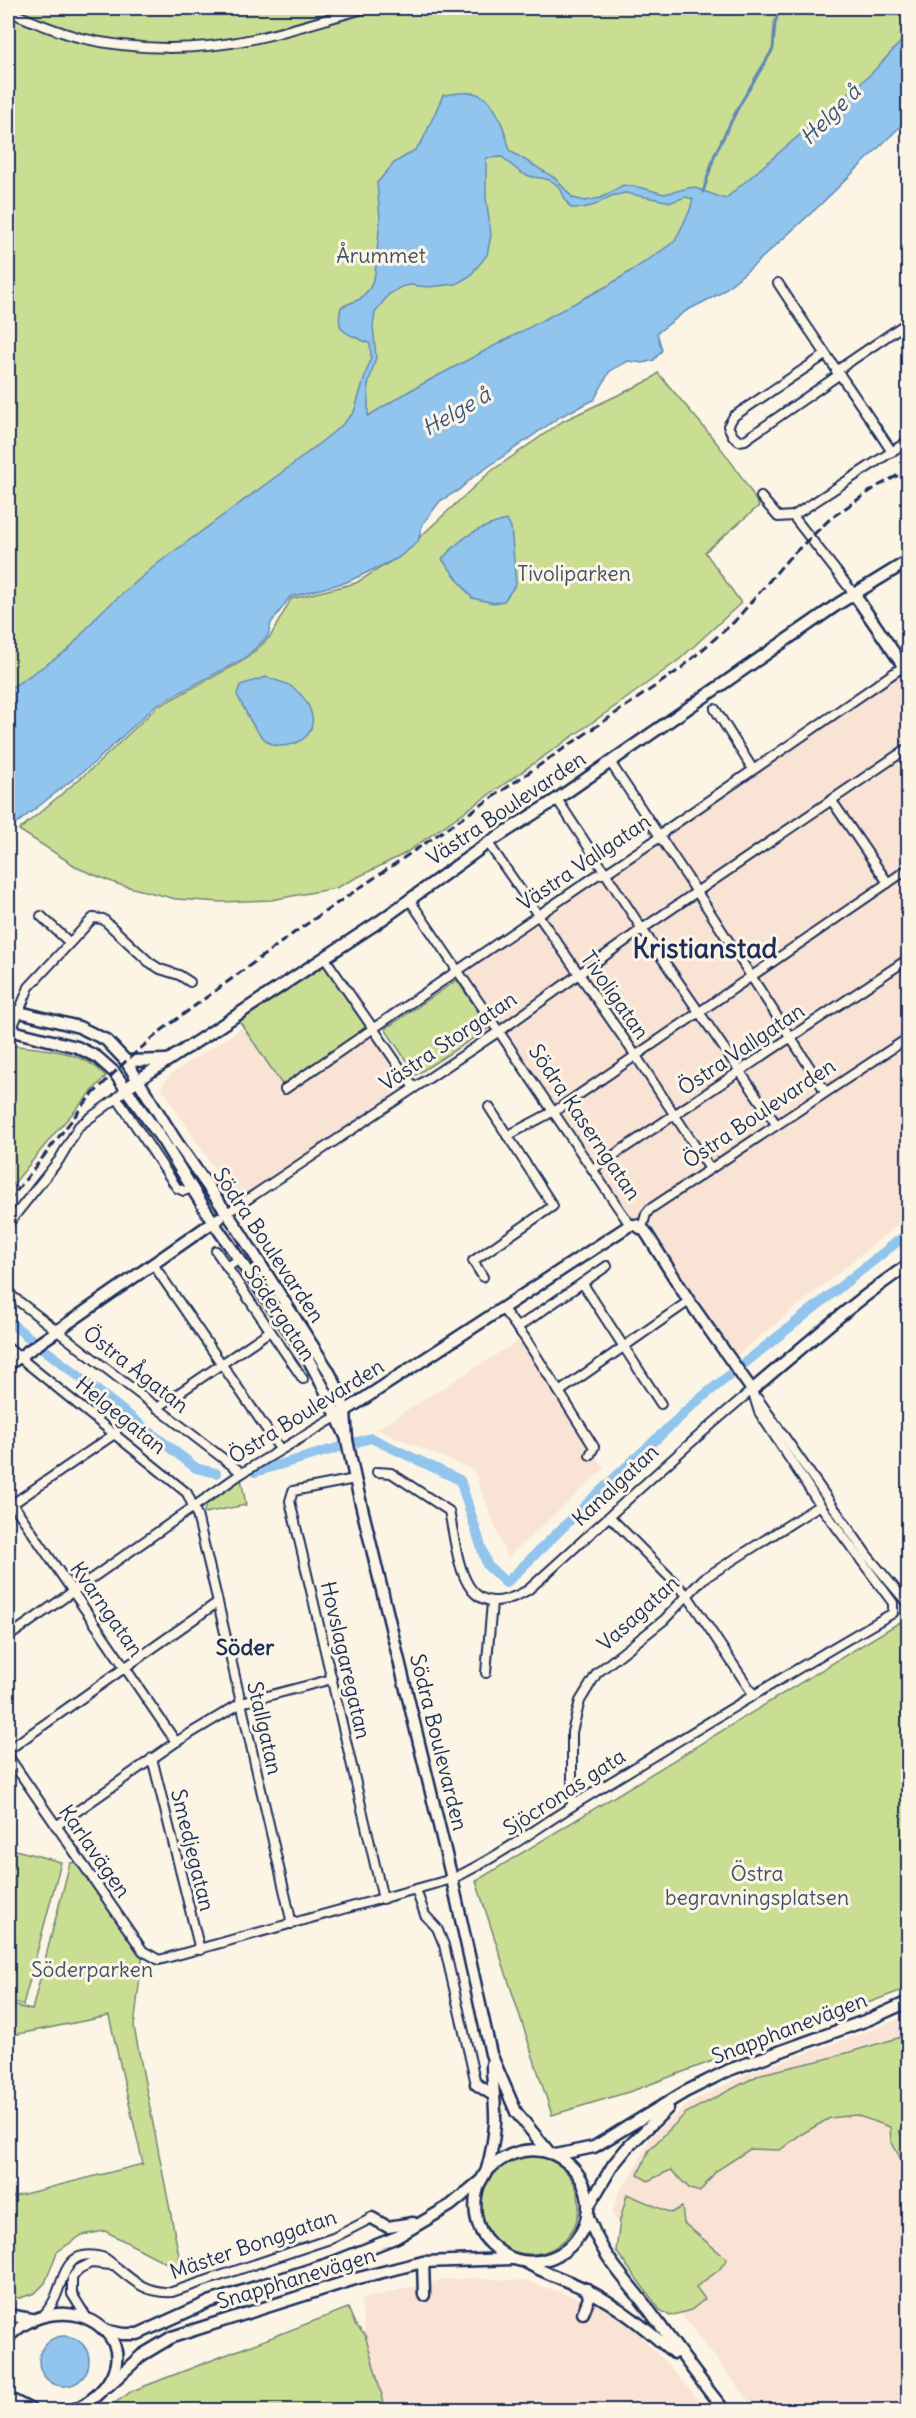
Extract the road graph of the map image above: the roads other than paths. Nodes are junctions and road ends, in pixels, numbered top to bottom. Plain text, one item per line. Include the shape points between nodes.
1 (367, 8) edge
2 (8, 12) edge
3 (778, 283) dead end
4 (909, 322) edge
5 (825, 355) junction
6 (838, 372) junction
7 (909, 441) edge
8 (892, 452) junction
9 (761, 497) dead end
10 (794, 516) junction
11 (909, 561) edge
12 (854, 594) junction
13 (906, 669) edge
14 (715, 709) dead end
15 (909, 748) edge
16 (610, 762) junction
17 (752, 768) junction
18 (557, 799) junction
19 (832, 801) junction
20 (660, 837) junction
21 (488, 843) junction
22 (909, 869) edge
23 (606, 873) junction
24 (888, 883) junction
25 (697, 892) junction
26 (409, 899) junction
27 (538, 915) junction
28 (41, 916) dead end
29 (642, 929) junction
30 (69, 942) junction
31 (324, 957) junction
32 (909, 959) edge
33 (457, 969) junction
34 (580, 976) junction
35 (750, 976) junction
36 (189, 982) dead end
37 (13, 1010) edge
38 (699, 1012) junction
39 (372, 1029) junction
40 (500, 1030) junction
41 (9, 1031) edge
42 (790, 1037) junction
43 (909, 1038) edge
44 (636, 1056) junction
45 (169, 1060) junction
46 (126, 1061) junction
47 (740, 1070) junction
48 (139, 1080) junction
49 (126, 1088) junction
50 (414, 1088) junction
51 (285, 1089) dead end
52 (825, 1091) junction
53 (117, 1098) junction
54 (489, 1107) dead end
55 (554, 1111) junction
56 (674, 1115) junction
57 (776, 1124) junction
58 (507, 1136) junction
59 (593, 1169) junction
60 (710, 1169) junction
61 (192, 1188) junction
62 (227, 1213) junction
63 (213, 1222) junction
64 (8, 1224) edge
65 (630, 1225) junction
66 (642, 1228) junction
67 (216, 1251) dead end
68 (240, 1259) junction
69 (153, 1264) junction
70 (909, 1265) edge
71 (607, 1266) dead end
72 (227, 1267) junction
73 (483, 1276) dead end
74 (583, 1284) junction
75 (8, 1293) edge
76 (689, 1301) junction
77 (502, 1308) junction
78 (517, 1328) junction
79 (270, 1331) junction
80 (52, 1333) junction
81 (8, 1348) edge
82 (623, 1348) junction
83 (23, 1354) junction
84 (222, 1364) junction
85 (8, 1365) edge
86 (303, 1379) dead end
87 (752, 1390) junction
88 (559, 1392) junction
89 (661, 1404) dead end
90 (157, 1408) junction
91 (340, 1414) junction
92 (116, 1433) junction
93 (280, 1449) junction
94 (590, 1455) dead end
95 (376, 1472) dead end
96 (242, 1473) junction
97 (356, 1479) junction
98 (9, 1503) edge
99 (820, 1505) junction
100 (194, 1506) junction
101 (610, 1517) junction
102 (72, 1592) junction
103 (687, 1595) junction
104 (218, 1602) junction
105 (492, 1602) junction
106 (909, 1604) edge
107 (893, 1613) joint
108 (8, 1637) edge
109 (125, 1668) junction
110 (486, 1673) dead end
111 (332, 1679) junction
112 (753, 1694) junction
113 (241, 1703) junction
114 (176, 1742) junction
115 (8, 1750) edge
116 (8, 1756) edge
117 (152, 1758) junction
118 (572, 1806) junction
119 (56, 1826) junction
120 (452, 1879) junction
121 (416, 1890) junction
122 (383, 1899) junction
123 (292, 1924) junction
124 (200, 1950) junction
125 (159, 1960) joint
126 (909, 2002) edge
127 (491, 2054) junction
128 (476, 2084) joint
129 (685, 2092) junction
130 (493, 2096) junction
131 (552, 2153) junction
132 (487, 2171) junction
133 (480, 2181) junction
134 (588, 2210) junction
135 (372, 2218) joint
136 (431, 2218) junction
137 (518, 2260) junction
138 (423, 2262) junction
139 (115, 2266) junction
140 (587, 2289) junction
141 (424, 2295) dead end
142 (583, 2313) dead end
143 (8, 2315) edge
144 (42, 2316) junction
145 (31, 2319) junction
146 (88, 2320) junction
147 (104, 2330) junction
148 (8, 2338) edge
149 (688, 2364) junction
150 (108, 2386) junction
151 (8, 2398) edge
152 (27, 2410) edge
153 (72, 2410) edge
154 (724, 2410) edge

1 - 2 street via 253,39 172,48 81,38
3 - 5 street
4 - 6 street
5 - 6 street
5 - 6 street via 734,416 728,426 733,436 745,440
6 - 8 street
7 - 8 street
8 - 10 street
9 - 10 street via 778,517
10 - 12 street
11 - 12 main road, Västra Boulevarden
12 - 13 main road
12 - 16 main road, Västra Boulevarden
13 - 17 street, Västra Vallgatan
14 - 17 street
15 - 19 street, Västra Storgatan
16 - 18 main road, Västra Boulevarden
16 - 20 street
17 - 20 street, Västra Vallgatan
18 - 21 main road, Västra Boulevarden
18 - 23 street
19 - 24 street
19 - 25 street, Västra Storgatan
20 - 23 street, Västra Vallgatan
20 - 25 street
21 - 26 main road, Västra Boulevarden
21 - 27 street, Tivoligatan
22 - 24 street
23 - 27 street, Västra Vallgatan via 597,875
23 - 29 street
24 - 35 street
25 - 29 street, Västra Storgatan
25 - 35 street
26 - 31 main road, Västra Boulevarden
26 - 33 street, Södra Kaserngatan
27 - 33 street, Västra Vallgatan
27 - 34 street, Tivoligatan
28 - 30 street
29 - 34 street, Västra Storgatan
29 - 38 street
30 - 36 street via 93,918 103,919 149,962
30 - 37 street
31 - 39 street
31 - 45 main road, Västra Boulevarden
32 - 42 street, Östra Vallgatan
33 - 39 street, Västra Vallgatan
33 - 40 street, Södra Kaserngatan
34 - 40 street, Västra Storgatan
34 - 44 street, Tivoligatan
35 - 38 street
35 - 42 street
37 - 41 street
37 - 46 main road, Södra Boulevarden via 93,1033
38 - 44 street
38 - 47 street
39 - 50 street
39 - 51 street, Västra Vallgatan
40 - 50 street, Västra Storgatan
40 - 55 street, Södra Kaserngatan
41 - 49 main road, Södra Boulevarden via 83,1050 102,1061
42 - 47 street, Östra Vallgatan
42 - 52 street
43 - 52 street, Östra Boulevarden
44 - 55 street
44 - 56 street, Tivoligatan
45 - 46 main road
45 - 48 main road, Västra Boulevarden
46 - 48 main road, Södra Boulevarden
47 - 56 street, Östra Vallgatan
47 - 57 street
48 - 49 main road, Västra Boulevarden
48 - 62 main road, Södra Boulevarden
49 - 53 street
49 - 61 main road, Södra Boulevarden
50 - 62 street, Västra Storgatan
52 - 57 street, Östra Boulevarden
53 - 61 street via 177,1188
53 - 64 street via 79,1126 59,1160
54 - 58 street
55 - 58 street
55 - 59 street, Södra Kaserngatan
56 - 59 street, Östra Vallgatan
56 - 60 street, Tivoligatan
57 - 60 street, Östra Boulevarden
58 - 73 street via 553,1206 473,1262
59 - 65 street, Södra Kaserngatan
60 - 66 street, Östra Boulevarden via 650,1209
61 - 63 main road, Södra Boulevarden
62 - 63 main road, Västra Storgatan
62 - 91 main road, Södra Boulevarden via 328,1370 338,1389
63 - 68 main road, Södra Boulevarden
63 - 69 main road, Västra Storgatan
65 - 66 main road, Södra Kaserngatan
65 - 77 main road, Östra Boulevarden
66 - 76 main road, Södra Kaserngatan
67 - 72 street, Södergatan
68 - 72 street, Södergatan
68 - 91 main road, Södra Boulevarden via 306,1355
69 - 80 main road, Västra Storgatan
69 - 84 street
70 - 87 main road, Kanalgatan via 826,1327
71 - 74 street
72 - 79 street, Södergatan
74 - 78 street
74 - 82 street
75 - 80 street, Östra Ågatan
76 - 82 street
76 - 87 main road, Södra Kaserngatan
77 - 78 street
77 - 91 main road, Östra Boulevarden
78 - 88 street
79 - 84 street
79 - 86 street, Södergatan
80 - 83 main road, Västra Storgatan
80 - 90 street, Östra Ågatan
81 - 83 street, Helgegatan
82 - 88 street
82 - 89 street
83 - 85 main road, Västra Storgatan
83 - 92 street, Helgegatan
84 - 90 street
84 - 93 street
87 - 99 street, Södra Kaserngatan via 759,1412
87 - 101 street, Kanalgatan via 653,1474
87 - 106 street, Södra Kaserngatan via 867,1555
88 - 94 street via 594,1447
90 - 96 street, Östra Ågatan
91 - 93 street, Östra Boulevarden
91 - 97 main road, Södra Boulevarden
92 - 98 street
92 - 100 street, Helgegatan via 187,1493
93 - 96 street, Östra Boulevarden
95 - 105 street via 391,1473 449,1511 467,1586
96 - 100 street, Östra Boulevarden
97 - 111 street, Hovslagaregatan via 293,1491 290,1501
97 - 120 main road, Södra Boulevarden
98 - 102 street, Kvarngatan
99 - 103 street, Vasagatan via 703,1579
99 - 107 street, Södra Kaserngatan via 893,1603
100 - 102 street, Östra Boulevarden
100 - 104 street, Stallgatan
101 - 103 street
101 - 105 street, Kanalgatan via 528,1590
102 - 108 street, Östra Boulevarden
102 - 109 street, Kvarngatan
103 - 112 street
103 - 118 street, Vasagatan via 664,1620 597,1673 579,1701 572,1732
104 - 109 street
104 - 113 street, Stallgatan
105 - 110 street
107 - 112 street, Sjöcronas gata
109 - 114 street, Kvarngatan
109 - 115 street
111 - 113 street
111 - 122 street, Hovslagaregatan
112 - 118 street, Sjöcronas gata
113 - 114 street
113 - 123 street, Stallgatan
114 - 117 street
116 - 119 street, Karlavägen
117 - 119 street
117 - 124 street, Smedjegatan
118 - 120 street, Sjöcronas gata via 480,1866
119 - 125 street, Karlavägen via 142,1951
120 - 121 street, Sjöcronas gata
120 - 127 main road, Södra Boulevarden
121 - 122 street, Sjöcronas gata
121 - 128 street via 425,1915 438,1928 444,1946
122 - 123 street, Sjöcronas gata
123 - 124 street, Sjöcronas gata
124 - 125 street, Sjöcronas gata
126 - 129 main road, Snapphanevägen via 729,2070
127 - 130 main road, Södra Boulevarden
127 - 131 main road, Södra Boulevarden via 516,2112
128 - 130 main road
129 - 131 main road, Snapphanevägen via 594,2147
129 - 134 main road, Snapphanevägen via 613,2165
130 - 132 main road, Södra Boulevarden via 495,2123
131 - 132 main road via 531,2149 514,2152
131 - 134 main road via 580,2176
132 - 133 main road
133 - 136 main road, Snapphanevägen
133 - 137 main road via 475,2212 479,2228 499,2252
134 - 137 main road via 576,2241 565,2251 538,2262
134 - 149 main road via 599,2246
135 - 136 main road via 388,2227
135 - 139 street, Mäster Bonggatan via 333,2238 179,2291 146,2290
136 - 147 main road, Snapphanevägen via 397,2237 334,2262 209,2302 145,2332 130,2335
137 - 138 main road, Snapphanevägen
137 - 140 main road
138 - 141 main road
138 - 150 main road, Snapphanevägen via 355,2279 172,2337 142,2355
139 - 144 street, Mäster Bonggatan via 97,2256 71,2263
139 - 146 street via 91,2263 72,2278 72,2294
140 - 142 main road via 589,2298
140 - 149 main road via 637,2321
143 - 145 main road
144 - 145 main road
144 - 146 main road
145 - 148 main road
146 - 147 main road
147 - 150 main road via 116,2361
149 - 154 main road
150 - 153 main road, Snapphanevägen
151 - 152 main road

